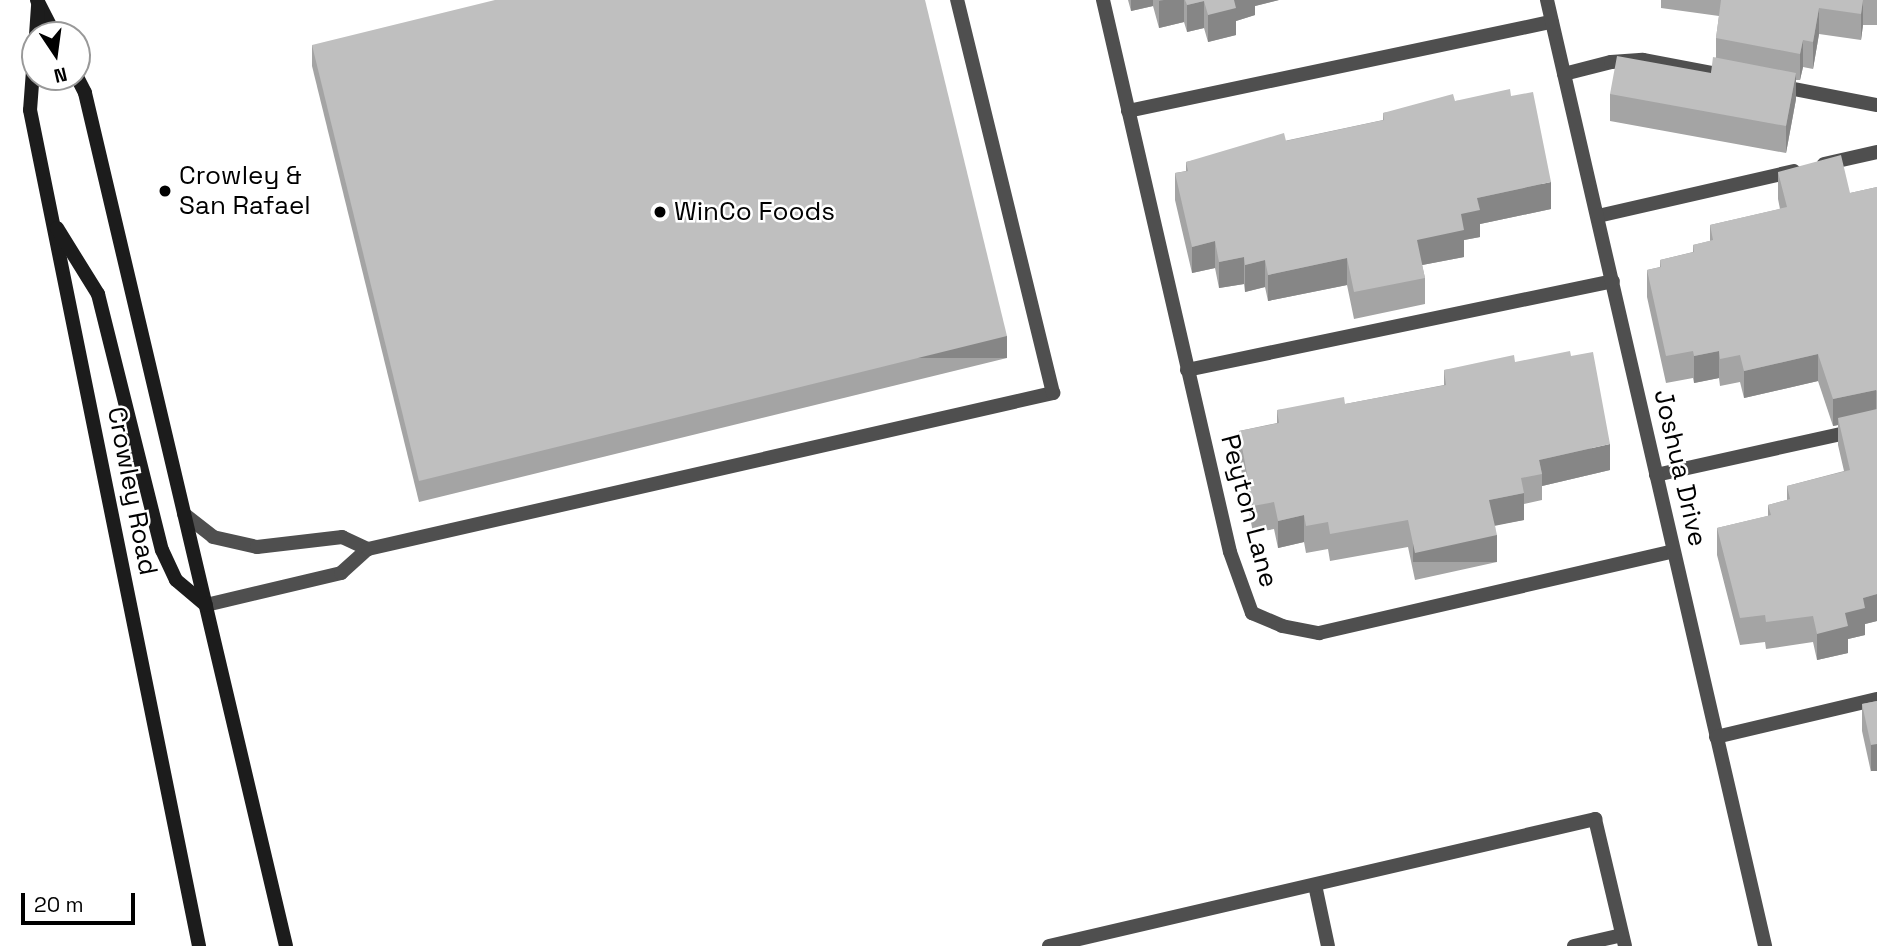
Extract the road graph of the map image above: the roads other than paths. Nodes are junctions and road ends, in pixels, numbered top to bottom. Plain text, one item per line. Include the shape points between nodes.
1 (957, 0) edge
2 (1103, 0) edge
3 (1547, 0) edge
4 (42, 1) edge
5 (38, 21) edge
6 (50, 21) edge
7 (1552, 22) junction
8 (1564, 74) junction
9 (1734, 78) edge
10 (1760, 82) edge
11 (31, 91) edge
12 (84, 91) edge
13 (1877, 105) edge
14 (1128, 111) junction
15 (1877, 152) edge
16 (1598, 216) junction
17 (53, 221) junction
18 (1613, 281) junction
19 (1188, 370) junction
20 (1877, 426) edge
21 (1656, 475) junction
22 (184, 514) junction
23 (368, 549) junction
24 (1673, 551) junction
25 (206, 605) junction
26 (1877, 699) edge
27 (1716, 737) junction
28 (1315, 885) junction
29 (1623, 941) edge
30 (200, 946) edge
31 (286, 946) edge
32 (1049, 946) edge
33 (1328, 946) edge
34 (1574, 946) edge
35 (1765, 946) edge

1 - 23 street via 1053,393
2 - 14 street, Peyton Lane
3 - 7 street, Joshua Drive
4 - 5 main road
4 - 6 main road
7 - 8 street, Joshua Drive
7 - 14 street
8 - 9 street via 1611,62 1643,60
8 - 16 street, Joshua Drive
10 - 13 street
11 - 17 main road, Crowley Road via 30,110
12 - 22 main road, Crowley Road
14 - 19 street, Peyton Lane
15 - 16 street
16 - 18 street, Joshua Drive
17 - 25 main road via 98,294 162,550 176,580
17 - 30 main road, Crowley Road
18 - 19 street
18 - 21 street, Joshua Drive
19 - 24 street, Peyton Lane via 1230,552 1252,613 1282,626 1319,633
20 - 21 street
21 - 24 street, Joshua Drive
22 - 23 street via 213,537 257,547 342,537
22 - 25 main road, Crowley Road
23 - 25 street via 341,573
24 - 27 street, Joshua Drive
25 - 31 main road, Crowley Road
26 - 27 street
27 - 35 street, Joshua Drive
28 - 29 street via 1595,820
28 - 32 street
28 - 33 street
29 - 34 street

